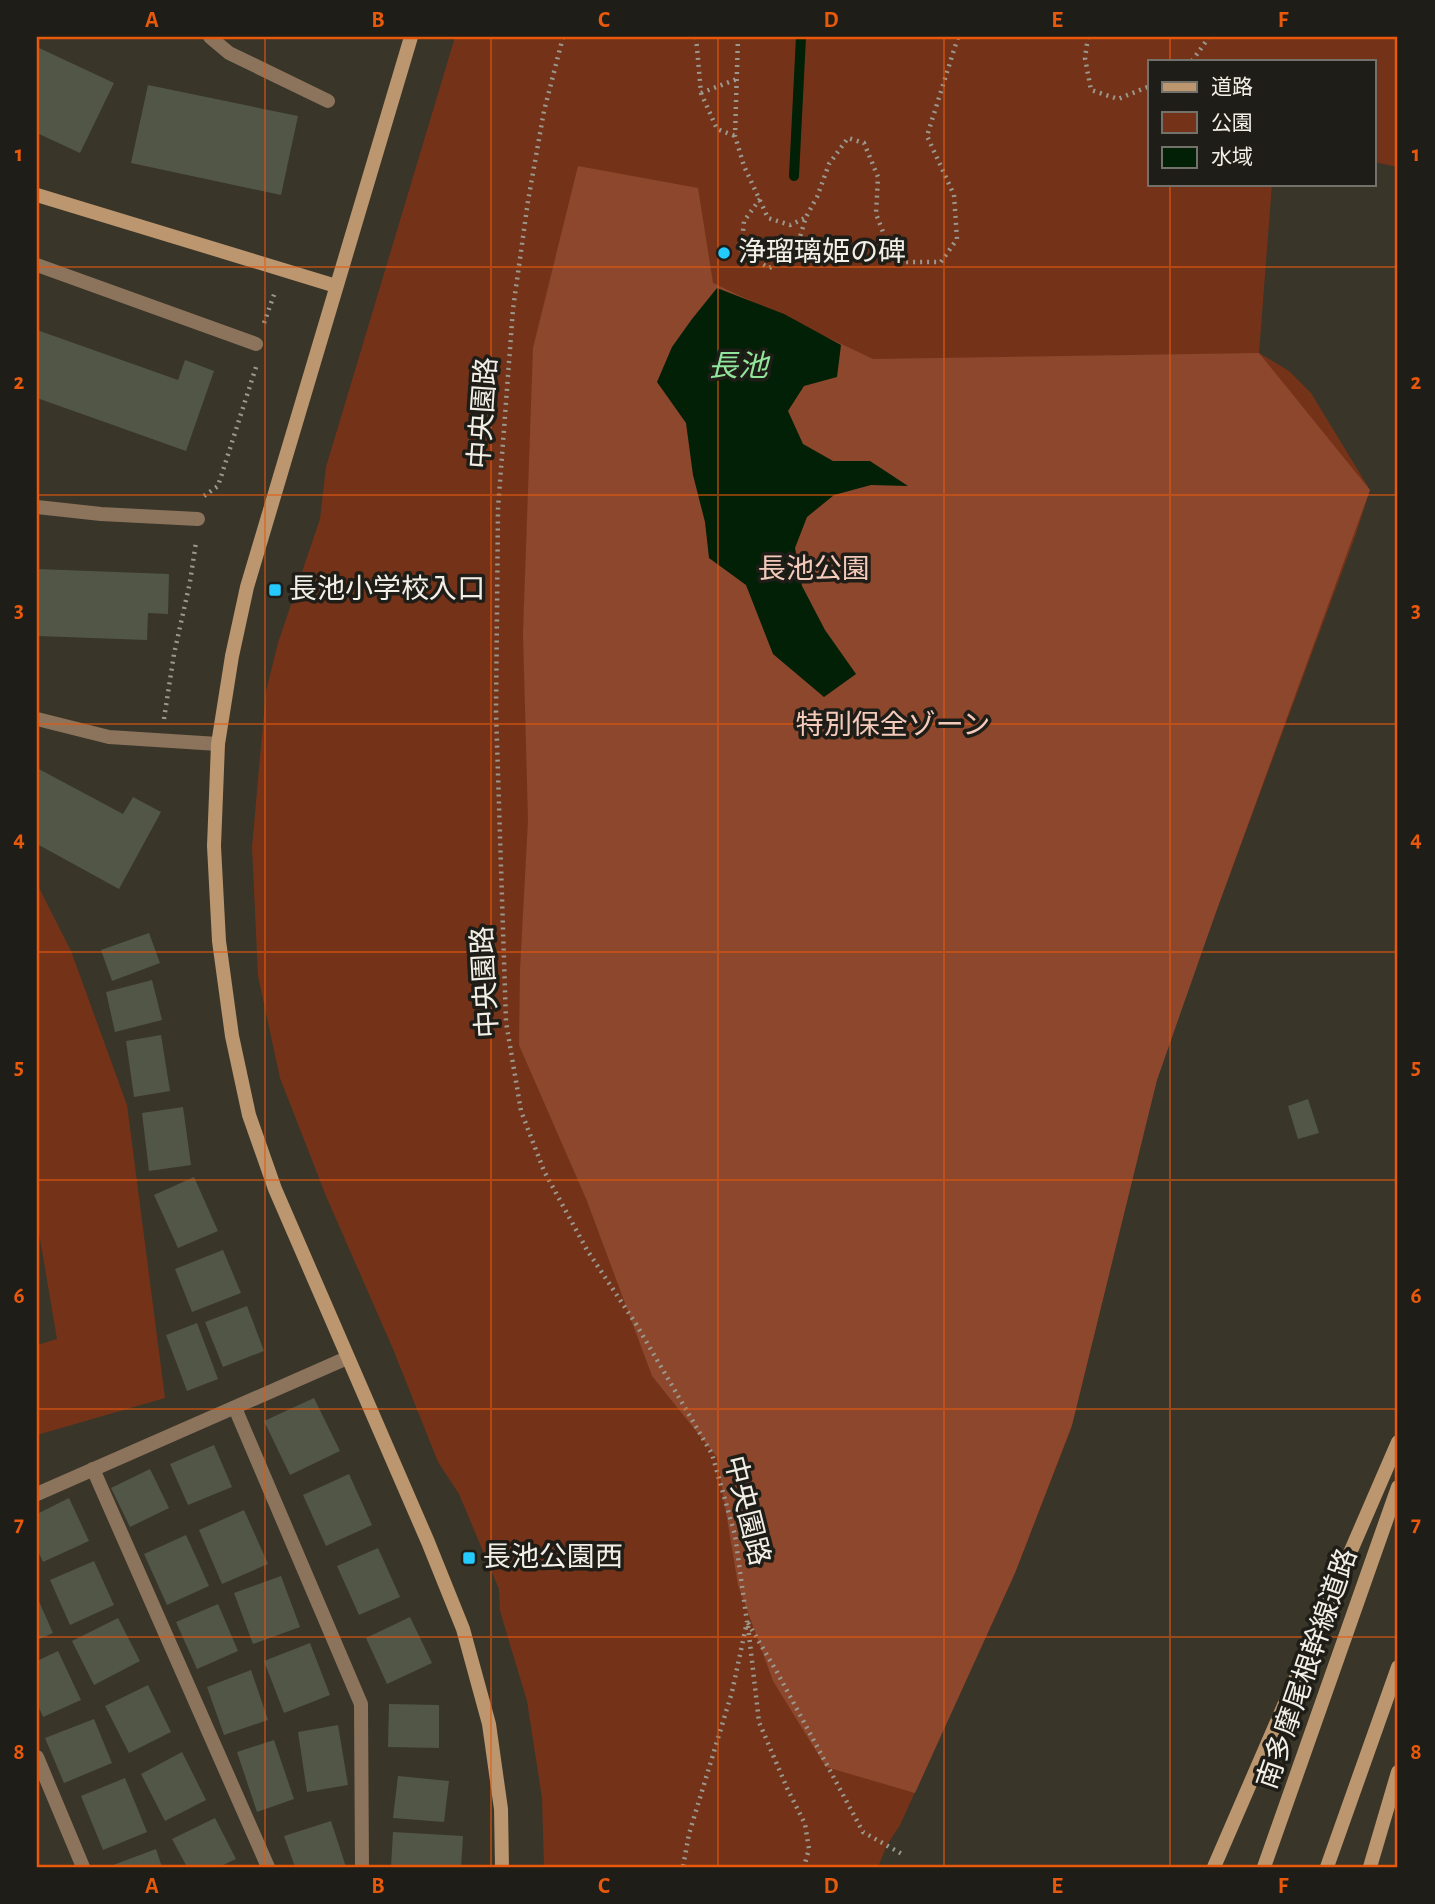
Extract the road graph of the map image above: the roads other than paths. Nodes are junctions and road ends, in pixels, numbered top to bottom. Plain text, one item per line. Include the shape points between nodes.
1 (210, 37) edge
2 (411, 37) edge
3 (328, 101) dead end
4 (37, 195) edge
5 (37, 265) edge
6 (336, 286) junction
7 (256, 344) road end
8 (37, 507) edge
9 (198, 519) road end
10 (37, 719) edge
11 (218, 744) junction
12 (347, 1358) junction
13 (235, 1408) junction
14 (1398, 1442) edge
15 (93, 1469) junction
16 (1398, 1487) edge
17 (37, 1494) edge
18 (1398, 1667) edge
19 (37, 1757) edge
20 (1398, 1772) edge
21 (83, 1867) edge
22 (268, 1867) edge
23 (362, 1867) edge
24 (502, 1867) edge
25 (1214, 1867) edge
26 (1264, 1867) edge
27 (1327, 1867) edge
28 (1370, 1867) edge

1 - 3 street via 229,53
2 - 6 street
4 - 6 street
5 - 7 street
6 - 11 street via 247,587
8 - 9 street
10 - 11 street via 108,737
11 - 12 street via 214,846 219,941 232,1035 249,1115 275,1189
12 - 13 street
12 - 24 street via 463,1629 489,1724 501,1809
13 - 15 street
13 - 23 street via 361,1704
14 - 25 street
15 - 17 street
15 - 22 street
16 - 26 street, 南多摩尾根幹線道路
18 - 27 street
19 - 21 street
20 - 28 street

